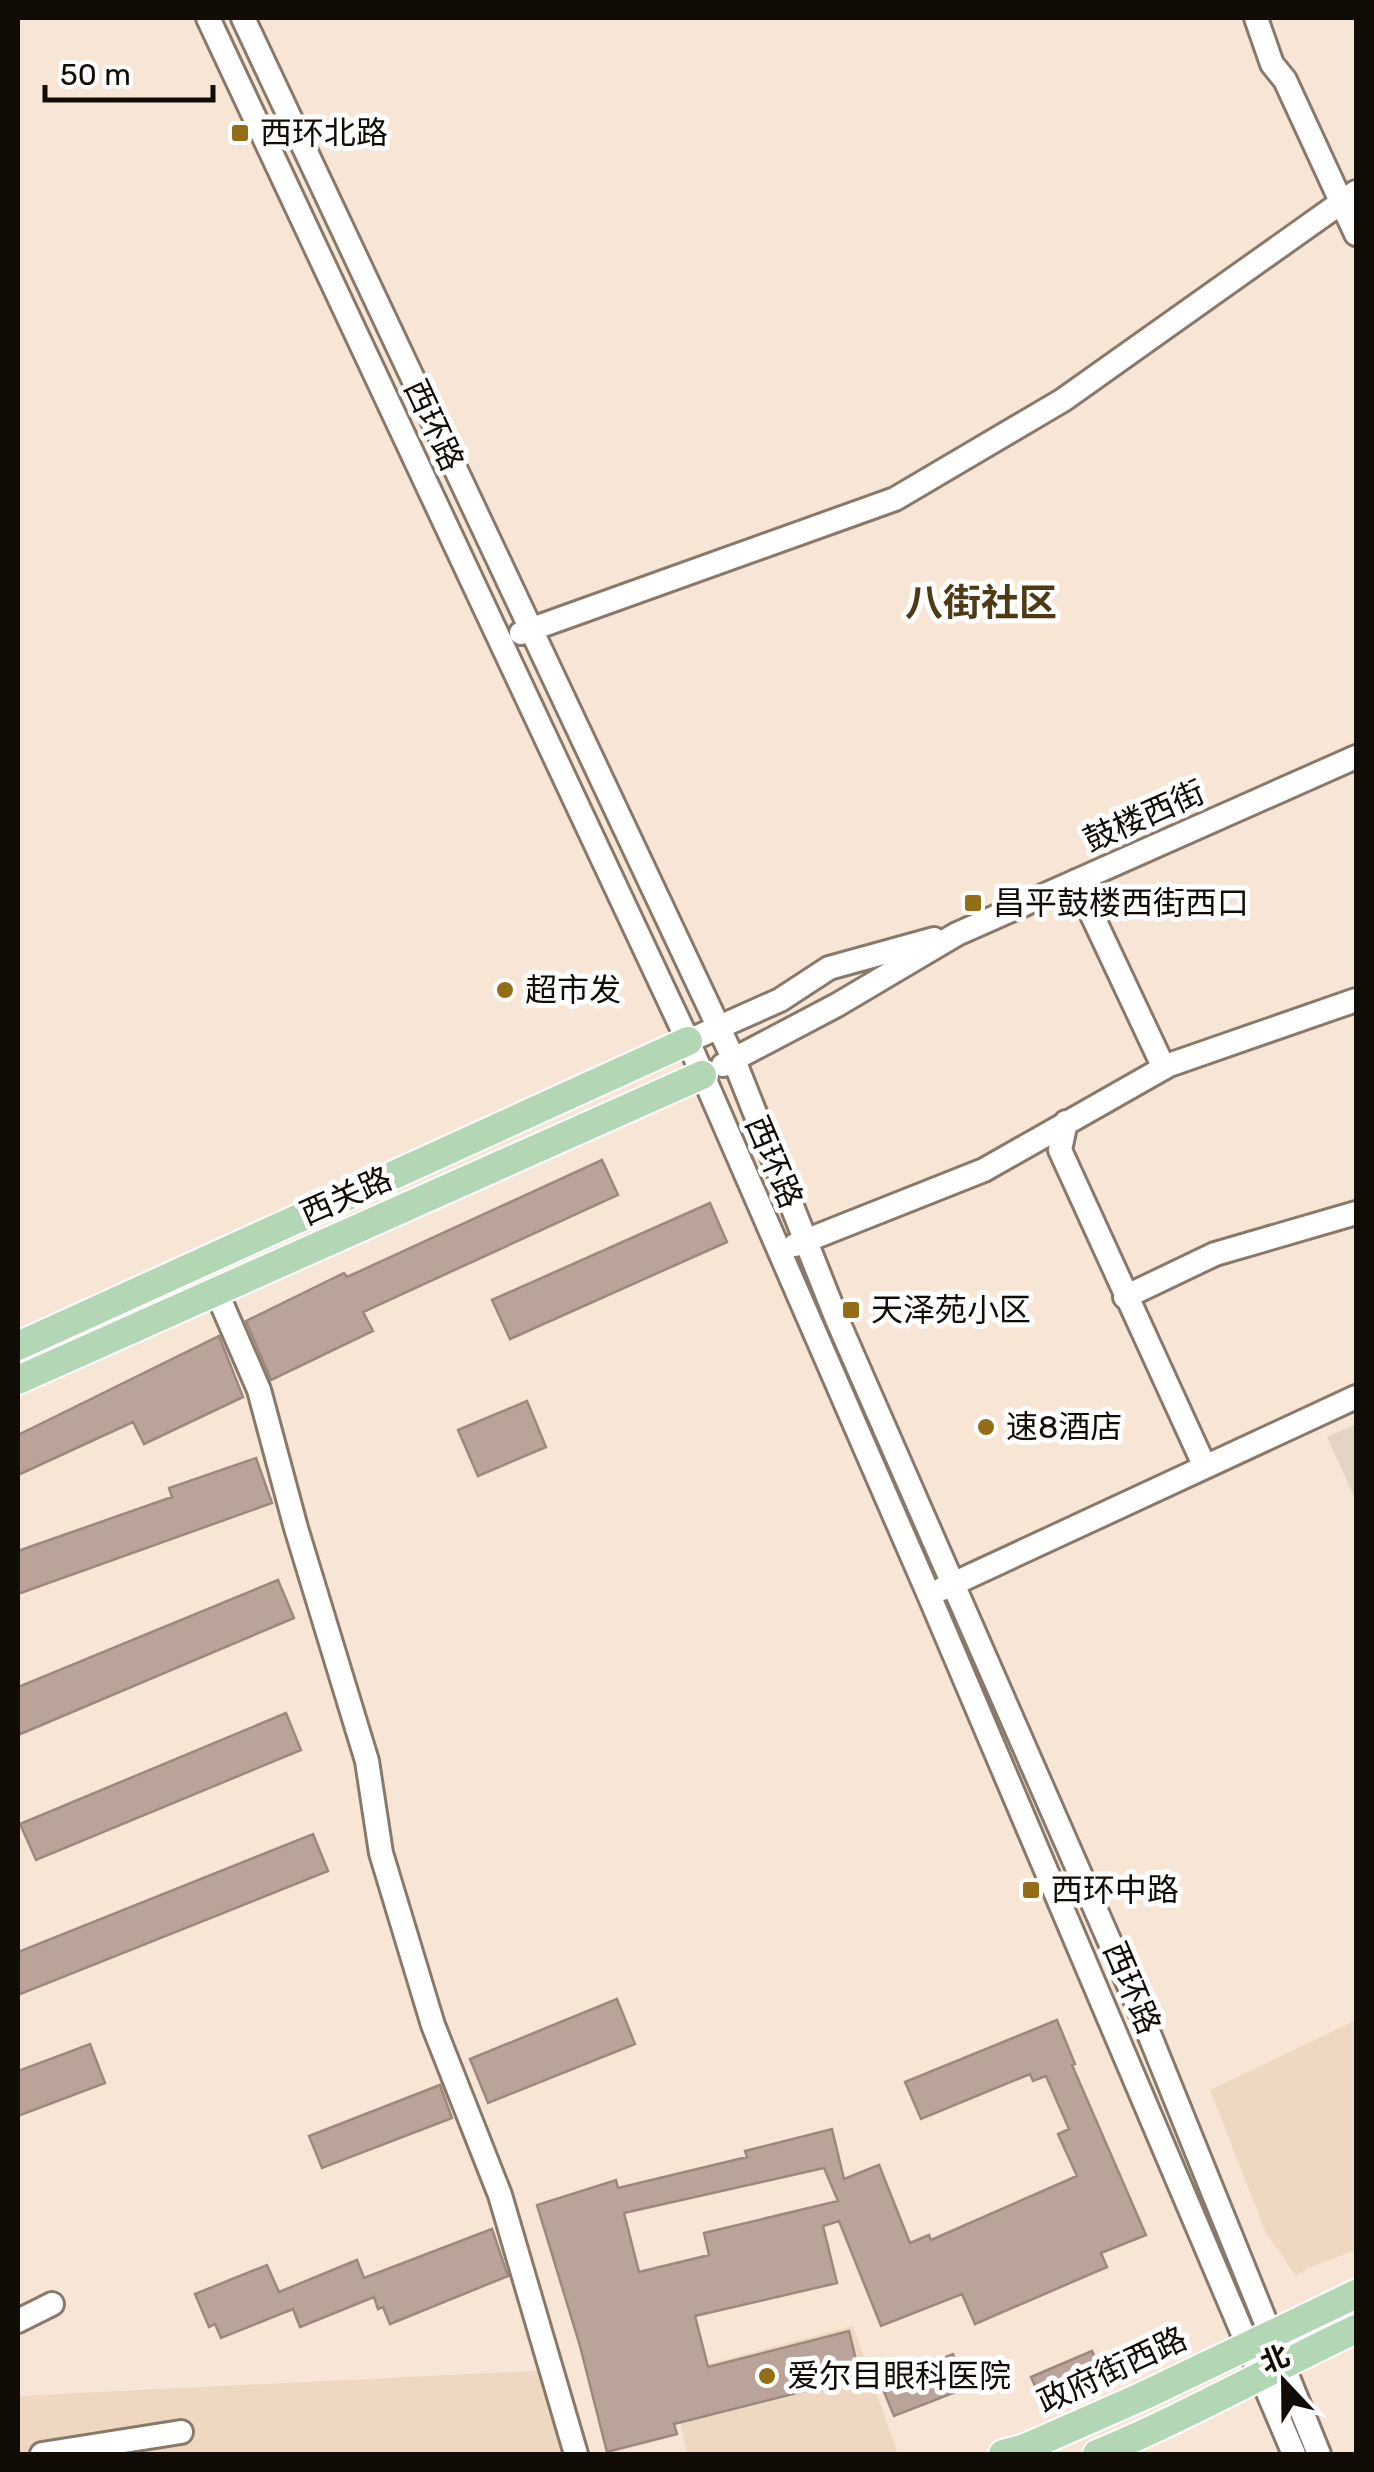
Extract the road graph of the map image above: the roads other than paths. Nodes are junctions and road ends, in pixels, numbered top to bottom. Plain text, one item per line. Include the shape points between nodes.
1 (208, 18) edge
2 (243, 18) edge
3 (1256, 18) edge
4 (1350, 196) edge
5 (1356, 234) edge
6 (532, 629) junction
7 (499, 641) junction
8 (1356, 757) edge
9 (1076, 882) junction
10 (957, 934) junction
11 (1356, 1000) edge
12 (719, 1028) junction
13 (688, 1041) junction
14 (734, 1060) junction
15 (1164, 1068) junction
16 (702, 1075) junction
17 (1066, 1122) junction
18 (1356, 1213) edge
19 (806, 1241) junction
20 (778, 1252) junction
21 (217, 1293) junction
22 (1125, 1297) junction
23 (18, 1346) edge
24 (18, 1380) edge
25 (1356, 1397) edge
26 (1204, 1467) junction
27 (953, 1584) junction
28 (929, 1595) junction
29 (1356, 2294) edge
30 (52, 2304) dead end
31 (18, 2321) edge
32 (1356, 2329) edge
33 (1260, 2340) junction
34 (1272, 2369) junction
35 (181, 2432) dead end
36 (42, 2454) edge
37 (576, 2454) edge
38 (1003, 2454) edge
39 (1097, 2454) edge
40 (1294, 2454) edge
41 (1319, 2454) edge

1 - 7 street, 西环路
2 - 6 street, 西环路
3 - 4 street via 1272,64
4 - 5 street
4 - 6 street via 1063,400 895,499
6 - 7 street
6 - 12 street, 西环路
7 - 13 street, 西环路
8 - 9 street, 鼓楼西街
9 - 10 street, 鼓楼西街
9 - 15 street
10 - 12 street, 鼓楼西街 via 829,968
10 - 14 street, 鼓楼西街
11 - 15 street
12 - 13 street, 鼓楼西街
12 - 14 street, 西环路
13 - 16 street, 西环路
13 - 23 main road, 西关路
14 - 16 street, 鼓楼西街
14 - 19 street, 西环路
15 - 17 street
16 - 20 street, 西环路
16 - 21 main road, 西关路
17 - 19 street via 984,1170
17 - 22 street via 1060,1150
18 - 22 street via 1216,1254
19 - 20 street
19 - 27 street, 西环路
20 - 28 street, 西环路
21 - 24 main road, 西关路
21 - 37 street via 259,1390 367,1761 381,1852 433,2025 500,2194
22 - 26 street
25 - 26 street
26 - 27 street
27 - 28 street
27 - 33 street, 西环路 via 1137,2004
28 - 33 street, 西环路
29 - 33 main road, 政府街西路
30 - 31 street
32 - 34 main road
33 - 34 street
33 - 38 main road, 政府街西路
34 - 39 main road
34 - 40 street
34 - 41 street
35 - 36 street

